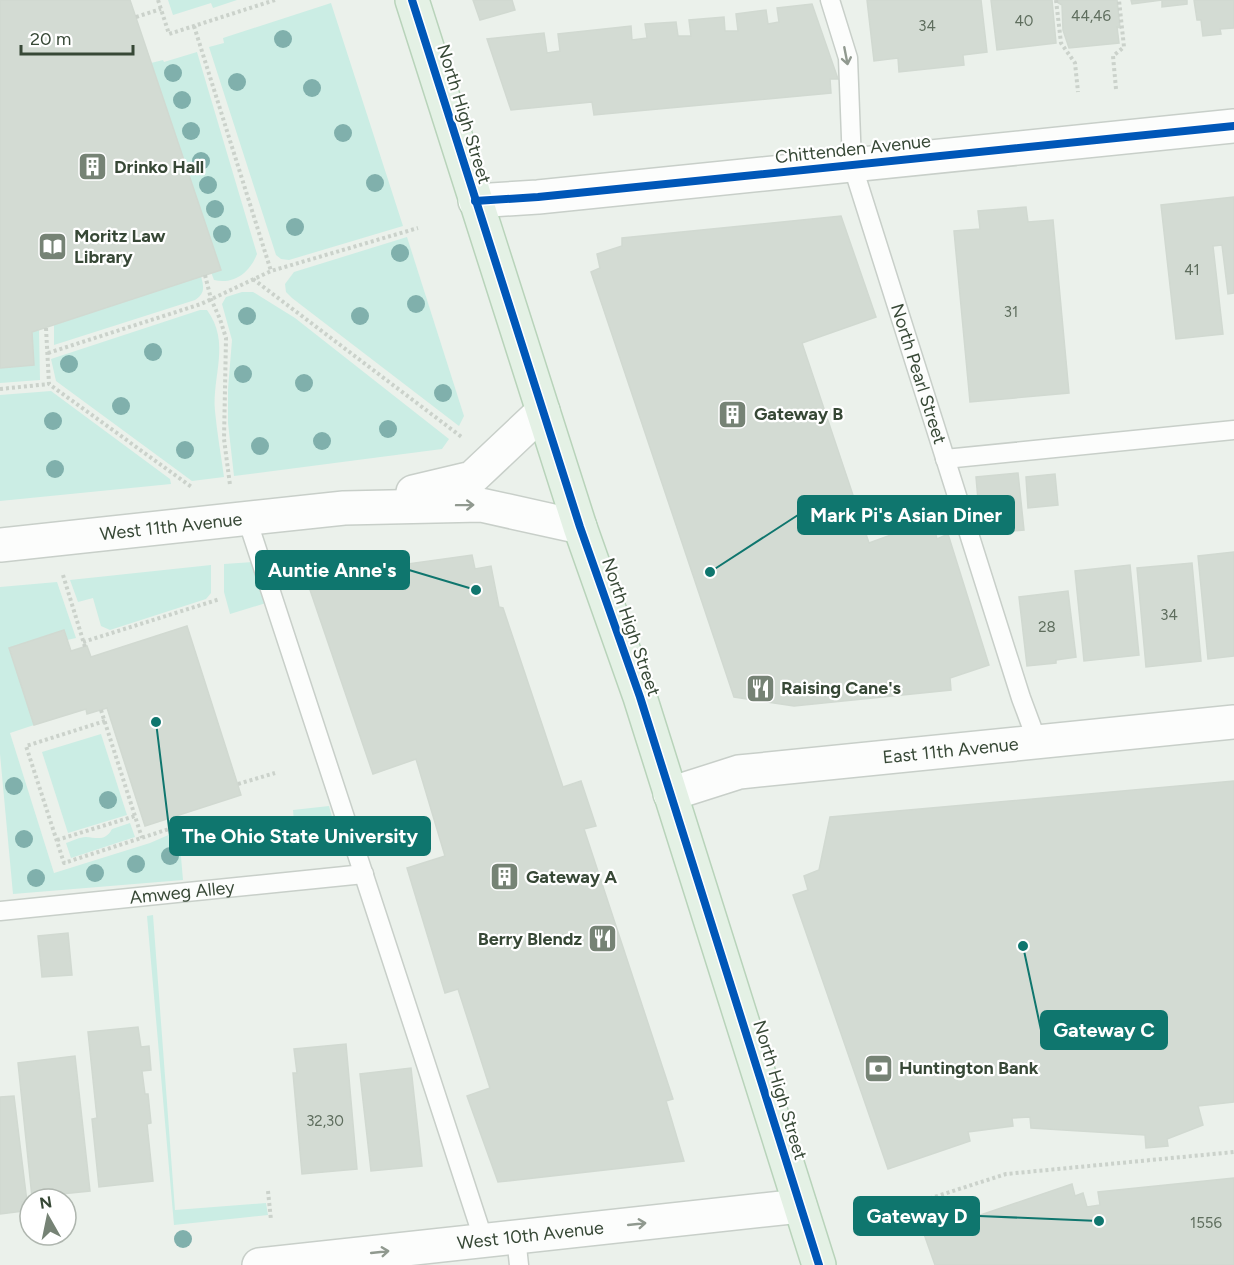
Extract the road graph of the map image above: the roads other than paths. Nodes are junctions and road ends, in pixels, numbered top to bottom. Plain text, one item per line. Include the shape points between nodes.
1 (412, 0) edge
2 (830, 0) edge
3 (1234, 126) edge
4 (852, 164) junction
5 (475, 201) junction
6 (543, 411) junction
7 (1234, 430) edge
8 (945, 459) junction
9 (344, 508) junction
10 (247, 519) junction
11 (580, 528) junction
12 (0, 545) edge
13 (1234, 722) edge
14 (1037, 741) junction
15 (670, 794) junction
16 (364, 874) junction
17 (0, 911) edge
18 (800, 1206) junction
19 (484, 1240) junction
20 (518, 1251) edge
21 (259, 1265) edge
22 (819, 1265) edge

1 - 5 main road, North High Street
2 -> 4 lane, North Pearl Street via 848,58
3 - 4 street, Chittenden Avenue
4 - 5 street, Chittenden Avenue
4 - 8 lane, North Pearl Street
5 - 6 main road, North High Street
6 - 9 street, West 11th Avenue via 472,478
6 - 11 main road, North High Street
7 - 8 lane
8 - 14 lane, North Pearl Street
9 - 10 street, West 11th Avenue
9 -> 11 street, West 11th Avenue via 481,505
10 - 12 street, West 11th Avenue
10 - 16 lane
11 - 15 main road, North High Street
13 - 14 street, East 11th Avenue
14 - 15 street, East 11th Avenue via 740,772
15 - 18 main road, North High Street
16 - 17 lane, Amweg Alley
16 - 19 lane
20 -> 18 street, West 10th Avenue
18 - 22 main road, North High Street
19 - 20 street, West 10th Avenue
21 -> 19 street, West 10th Avenue

